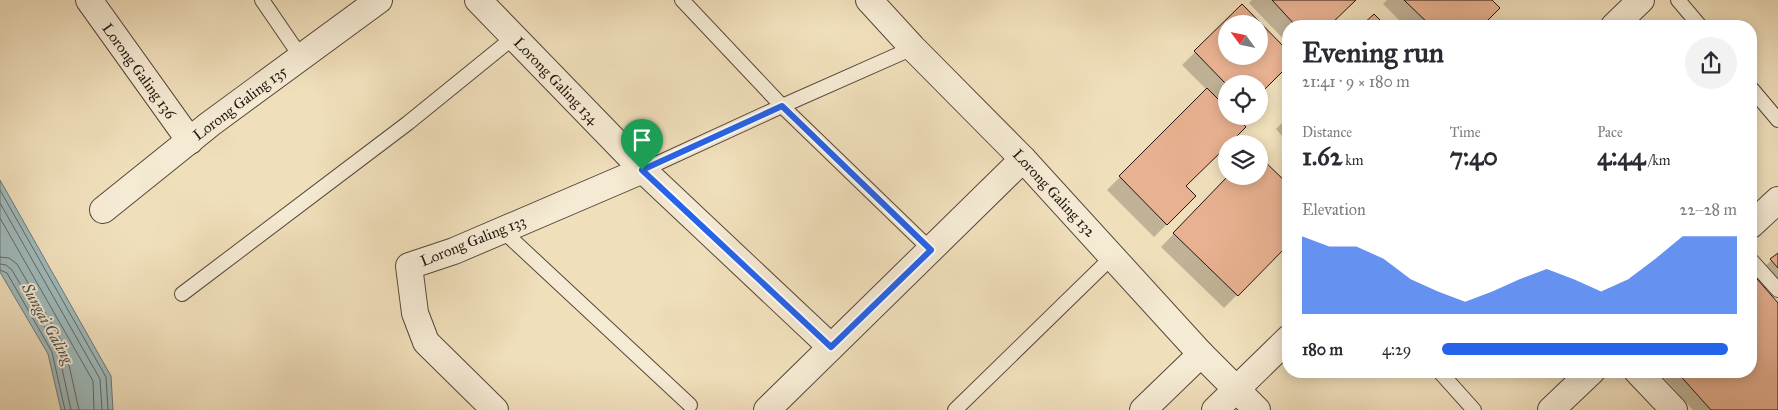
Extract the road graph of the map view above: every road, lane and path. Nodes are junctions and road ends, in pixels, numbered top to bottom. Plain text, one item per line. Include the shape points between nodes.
1 (89, 0) edge
2 (262, 0) edge
3 (379, 0) edge
4 (478, 0) edge
5 (682, 0) edge
6 (869, 0) edge
7 (1641, 0) edge
8 (1678, 0) edge
9 (1620, 20) edge
10 (1695, 20) edge
11 (514, 37) junction
12 (914, 48) junction
13 (301, 57) junction
14 (1757, 95) edge
15 (782, 106) junction
16 (1778, 120) edge
17 (190, 141) junction
18 (1023, 159) junction
19 (642, 170) junction
20 (1778, 200) edge
21 (103, 210) dead end
22 (1757, 219) edge
23 (502, 230) junction
24 (931, 250) junction
25 (1112, 257) junction
26 (1757, 267) edge
27 (1778, 290) edge
28 (182, 294) dead end
29 (1282, 345) edge
30 (831, 347) junction
31 (1201, 354) junction
32 (1445, 378) edge
33 (1585, 378) edge
34 (1644, 378) edge
35 (1236, 389) junction
36 (690, 405) dead end
37 (495, 410) edge
38 (767, 410) edge
39 (955, 410) edge
40 (1143, 410) edge
41 (1215, 410) edge
42 (1257, 410) edge
43 (1474, 410) edge
44 (1551, 410) edge
45 (1674, 410) edge

1 - 17 street, Lorong Galing 136
2 - 13 lane
3 - 13 street, Lorong Galing 135
4 - 11 street, Lorong Galing 134
5 - 15 lane
6 - 12 street, Lorong Galing 132
7 - 9 street
8 - 10 lane
11 - 19 street, Lorong Galing 134
11 - 28 lane via 401,128
12 - 15 lane
12 - 18 street, Lorong Galing 132
13 - 17 street, Lorong Galing 135
14 - 16 lane
15 - 19 lane
15 - 24 lane
17 - 21 street, Lorong Galing 135
18 - 24 street
18 - 25 street, Lorong Galing 132
19 - 23 street, Lorong Galing 133
19 - 30 street, Lorong Galing 134
20 - 22 street
23 - 36 lane
23 - 37 street, Lorong Galing 133 via 410,266 415,313 426,342
24 - 30 street
25 - 31 street, Lorong Galing 132
25 - 39 lane
26 - 27 lane
29 - 35 street
30 - 38 street
31 - 35 street, Lorong Galing 132
31 - 40 street
32 - 43 lane
33 - 44 street
34 - 45 street
35 - 41 street
35 - 42 street, Lorong Galing 132

